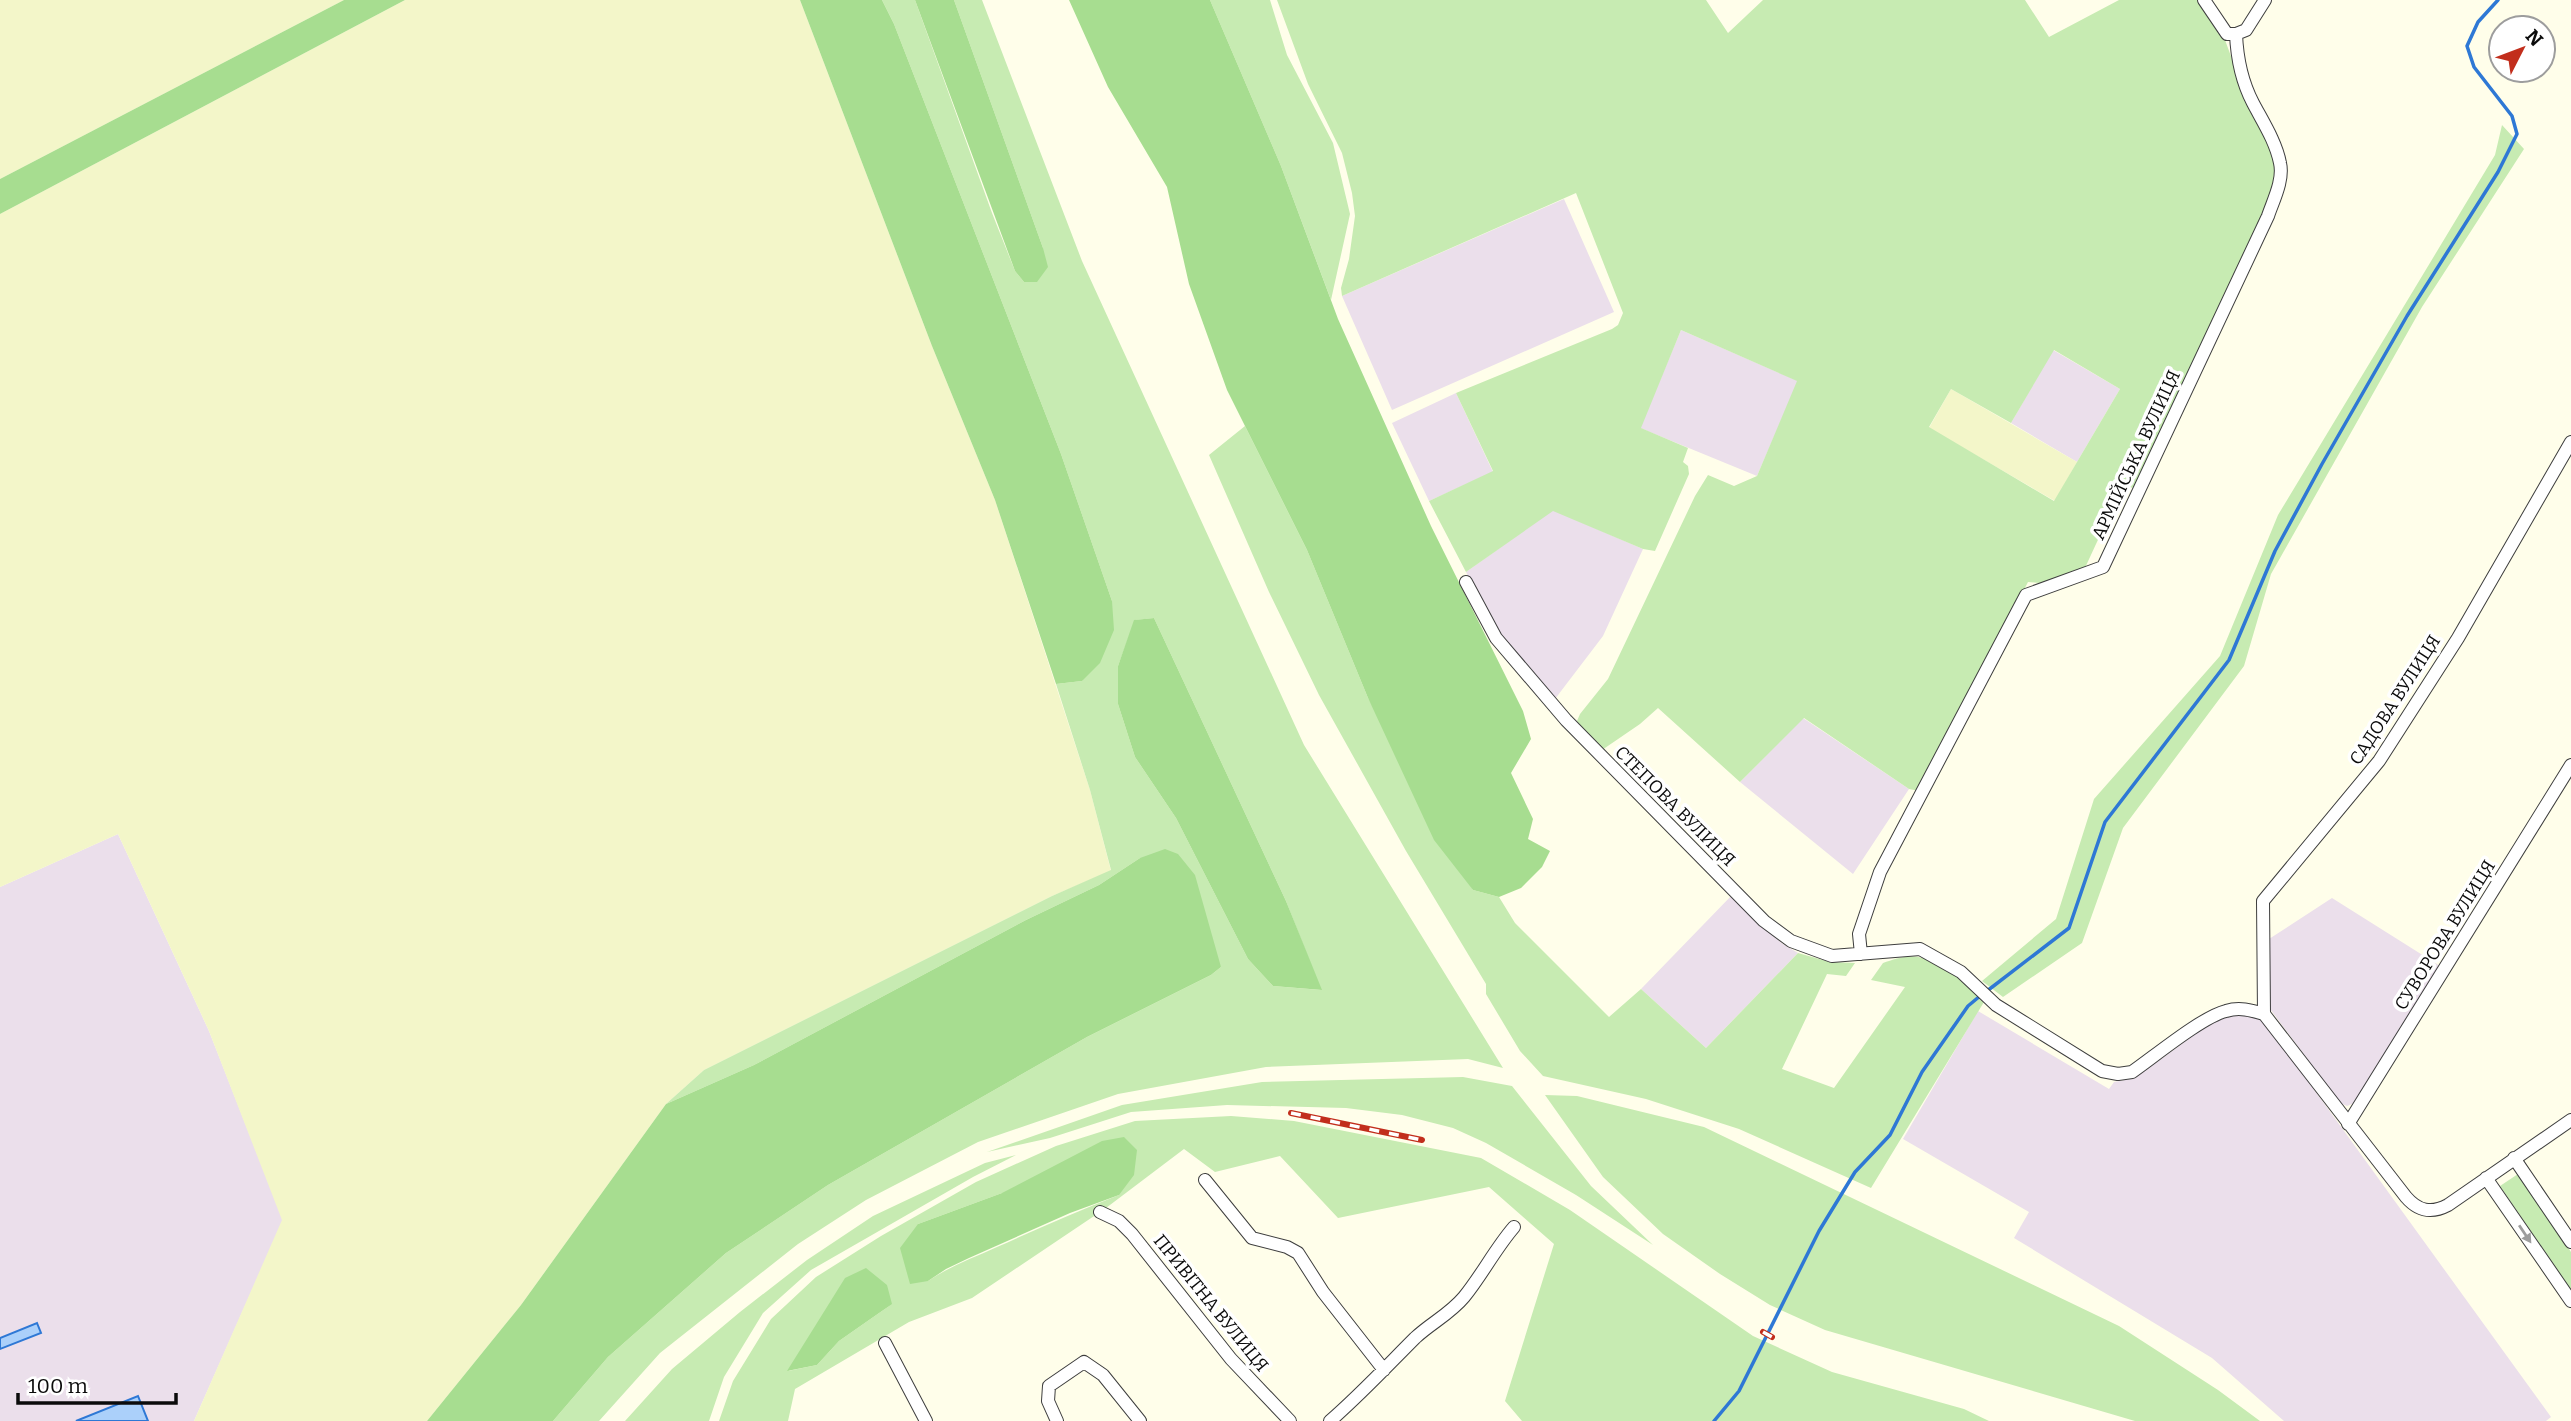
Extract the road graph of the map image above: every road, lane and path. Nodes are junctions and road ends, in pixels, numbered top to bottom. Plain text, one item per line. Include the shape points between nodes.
1 (2204, 0) edge
2 (2265, 0) edge
3 (2236, 34) junction
4 (2571, 442) edge
5 (1466, 582) dead end
6 (2571, 765) edge
7 (1861, 954) junction
8 (2264, 1014) junction
9 (2571, 1120) edge
10 (2348, 1124) junction
11 (2514, 1158) junction
12 (2486, 1178) junction
13 (1205, 1180) dead end
14 (1101, 1212) dead end
15 (1514, 1227) dead end
16 (2571, 1242) edge
17 (2571, 1301) edge
18 (885, 1343) dead end
19 (1384, 1370) junction
20 (926, 1421) edge
21 (1057, 1421) edge
22 (1140, 1421) edge
23 (1290, 1421) edge
24 (1331, 1421) edge

1 - 3 street via 2227,33
2 - 3 street via 2246,30
3 - 7 street, АРМІЙСЬКА ВУЛИЦЯ via 2238,59 2252,101 2280,164 2268,216 2103,567 2025,595 1880,872 1859,934
4 - 8 street, САДОВА ВУЛИЦЯ via 2458,638 2379,761 2263,901
5 - 7 street, СТЕПОВА ВУЛИЦЯ via 1496,638 1558,710 1764,921 1791,941 1832,956
6 - 10 street, СУВОРОВА ВУЛИЦЯ
7 - 8 street, СТЕПОВА ВУЛИЦЯ via 1920,949 1961,972 1996,1005 2024,1023 2102,1071 2118,1074 2132,1072 2224,1011
8 - 10 street
9 - 11 street
10 - 12 street via 2420,1209 2442,1208
11 - 12 street
11 - 16 street
12 -> 17 street
13 - 19 street via 1252,1238 1298,1253
14 - 23 street, ПРИВІТНА ВУЛИЦЯ via 1132,1234 1231,1359
15 - 19 street via 1455,1307
18 - 20 street
19 - 24 street
21 - 22 street via 1048,1401 1049,1387 1084,1362 1103,1375

